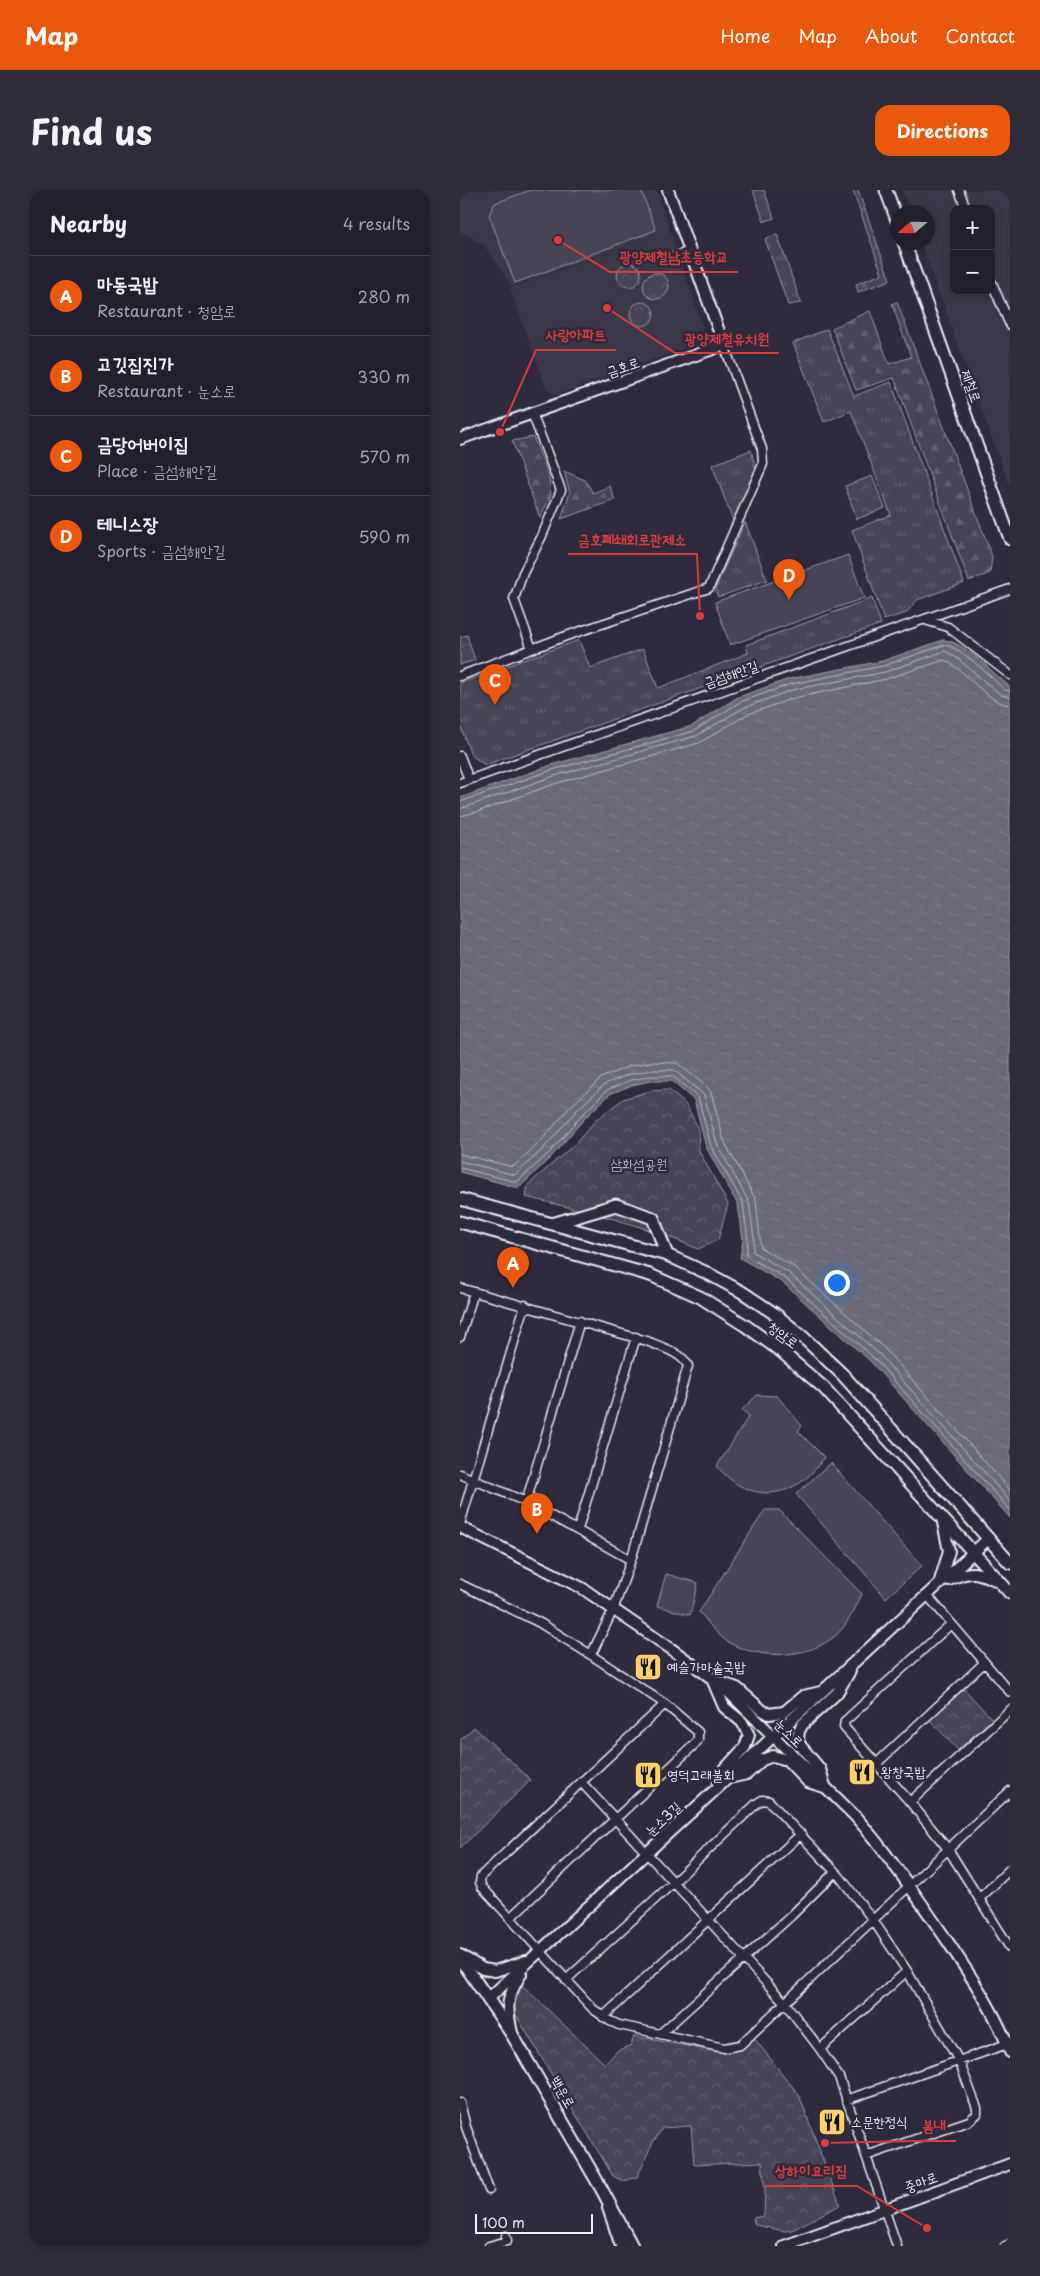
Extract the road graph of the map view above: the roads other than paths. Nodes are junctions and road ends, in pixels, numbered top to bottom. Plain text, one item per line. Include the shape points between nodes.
1 (668, 190) edge
2 (886, 190) edge
3 (959, 190) edge
4 (891, 205) edge
5 (965, 205) edge
6 (907, 250) edge
7 (690, 251) junction
8 (671, 258) dead end
9 (995, 290) edge
10 (1010, 325) edge
11 (724, 346) junction
12 (532, 413) junction
13 (460, 438) edge
14 (1010, 539) edge
15 (1010, 589) edge
16 (925, 620) junction
17 (532, 649) junction
18 (1010, 675) edge
19 (460, 676) edge
20 (460, 756) edge
21 (468, 780) junction
22 (460, 783) edge
23 (460, 1199) edge
24 (460, 1222) edge
25 (551, 1224) junction
26 (667, 1255) junction
27 (460, 1288) edge
28 (474, 1292) junction
29 (525, 1306) junction
30 (580, 1320) junction
31 (460, 1337) edge
32 (636, 1338) junction
33 (460, 1474) edge
34 (473, 1479) junction
35 (526, 1502) junction
36 (941, 1516) junction
37 (460, 1526) edge
38 (578, 1529) junction
39 (988, 1539) junction
40 (974, 1552) junction
41 (631, 1560) junction
42 (1010, 1563) edge
43 (1000, 1582) junction
44 (460, 1584) edge
45 (939, 1584) junction
46 (1010, 1593) edge
47 (927, 1595) junction
48 (614, 1608) junction
49 (951, 1624) junction
50 (591, 1655) junction
51 (855, 1661) junction
52 (984, 1663) junction
53 (712, 1678) junction
54 (822, 1692) junction
55 (1010, 1692) edge
56 (665, 1704) junction
57 (1010, 1710) edge
58 (774, 1736) junction
59 (876, 1764) junction
60 (728, 1779) junction
61 (582, 1783) junction
62 (825, 1787) junction
63 (717, 1788) junction
64 (1010, 1791) edge
65 (910, 1802) junction
66 (615, 1820) junction
67 (800, 1834) junction
68 (948, 1849) junction
69 (646, 1854) junction
70 (1010, 1869) edge
71 (835, 1872) junction
72 (673, 1883) junction
73 (910, 1885) junction
74 (980, 1898) junction
75 (511, 1917) junction
76 (709, 1920) junction
77 (873, 1920) junction
78 (1009, 1943) edge
79 (540, 1951) junction
80 (460, 1956) edge
81 (745, 1959) junction
82 (527, 1963) junction
83 (907, 1970) junction
84 (566, 1980) junction
85 (489, 1998) junction
86 (785, 2003) junction
87 (603, 2016) junction
88 (660, 2034) junction
89 (513, 2036) junction
90 (1009, 2046) edge
91 (820, 2049) junction
92 (959, 2061) junction
93 (846, 2100) junction
94 (460, 2103) edge
95 (866, 2156) junction
96 (1010, 2164) edge
97 (601, 2188) junction
98 (489, 2190) dead end
99 (884, 2210) junction
100 (506, 2236) dead end
101 (1010, 2244) edge
102 (489, 2246) edge
103 (621, 2246) edge
104 (632, 2246) edge
105 (784, 2246) edge
106 (897, 2246) edge
107 (1005, 2246) edge

1 - 7 street
2 - 4 main road
3 - 5 street
6 - 14 main road, 제철로
7 - 8 street
7 - 11 street
9 - 10 street
11 - 12 street, 금호로
11 - 17 street via 762,449 763,464 709,588
12 - 13 street, 금호로
12 - 17 street via 561,490 514,599
15 - 16 street, 금섬해안길
16 - 18 street via 948,627
16 - 21 street, 금섬해안길
17 - 19 street
20 - 21 street
21 - 22 street, 금섬해안길
23 - 25 main road, 청암로
24 - 36 main road, 청암로 via 650,1275 700,1297 782,1352 824,1388
25 - 26 main road, 청암로
25 - 26 main road via 616,1205 653,1218
26 - 39 main road, 청암로 via 742,1292 804,1338 843,1375
27 - 28 street
28 - 29 street
28 - 31 street
29 - 30 street
29 - 34 street
30 - 32 street
30 - 35 street
32 - 38 street
32 - 41 street via 676,1353 688,1366
33 - 34 street
34 - 35 street
34 - 37 street
35 - 38 street
36 - 40 main road, 청암로
36 - 45 street via 949,1552
37 - 48 street, 눈소로 via 582,1588
38 - 41 street
39 - 40 street, 눈소3길
39 - 42 main road, 청암로
40 - 43 main road, 청암로
40 - 45 street, 눈소3길
41 - 48 street
43 - 45 street via 966,1572
43 - 46 main road, 청암로
44 - 50 street via 540,1623
45 - 47 street, 눈소3길
47 - 49 street
47 - 51 street, 눈소3길
48 - 50 street
48 - 53 street, 눈소로
49 - 52 street
49 - 59 street via 845,1721 846,1732
50 - 56 street
51 - 54 street, 눈소3길
51 - 62 street via 837,1693 798,1731 800,1745 820,1769
52 - 55 street
52 - 59 street
53 - 54 street via 736,1688 769,1714 784,1712 803,1696
53 - 58 street, 눈소로
53 - 63 street via 724,1706 742,1722 749,1735 745,1747 723,1771
54 - 58 street, 눈소3길
56 - 61 street
56 - 66 street via 698,1732 698,1740
57 - 65 street
58 - 60 street, 눈소3길
58 - 62 street, 눈소로
59 - 65 street
60 - 62 street via 747,1774 762,1760 773,1756 786,1760 808,1782
60 - 63 street, 눈소3길
61 - 66 street
61 - 75 street via 481,1876 482,1887
62 - 73 street, 눈소로 via 870,1832
63 - 69 street, 눈소3길
64 - 68 street
65 - 68 street
66 - 69 street
66 - 75 street
67 - 71 street
67 - 72 street via 769,1800 762,1800
67 - 76 street
68 - 73 street
68 - 74 street
69 - 72 street
69 - 79 street, 눈소3길
70 - 74 street
71 - 77 street
71 - 81 street
72 - 76 street
72 - 84 street
73 - 77 street
73 - 90 street, 눈소로 via 977,1987
74 - 78 street
75 - 79 street
76 - 81 street
76 - 87 street
77 - 83 street
77 - 86 street
79 - 82 street, 눈소3길
79 - 84 street
80 - 82 street via 483,1969 495,1971 525,1960
80 - 85 main road, 백운로
81 - 86 street
81 - 88 street
82 - 85 street, 눈소3길
82 - 89 street via 507,1998 506,2008
83 - 91 street
83 - 92 street
84 - 87 street
85 - 89 main road, 백운로
86 - 88 street via 740,2045 732,2048
86 - 91 street
87 - 88 street via 619,2025
89 - 97 main road, 백운로
90 - 92 street
91 - 93 street via 839,2077
92 - 93 street
92 - 95 street via 977,2108 974,2118
93 - 95 street
94 - 98 street
95 - 99 street
96 - 99 street, 중마로
97 - 103 street
97 - 104 main road, 백운로
99 - 105 street, 중마로
99 - 106 street
100 - 102 street via 507,2241
101 - 107 street

